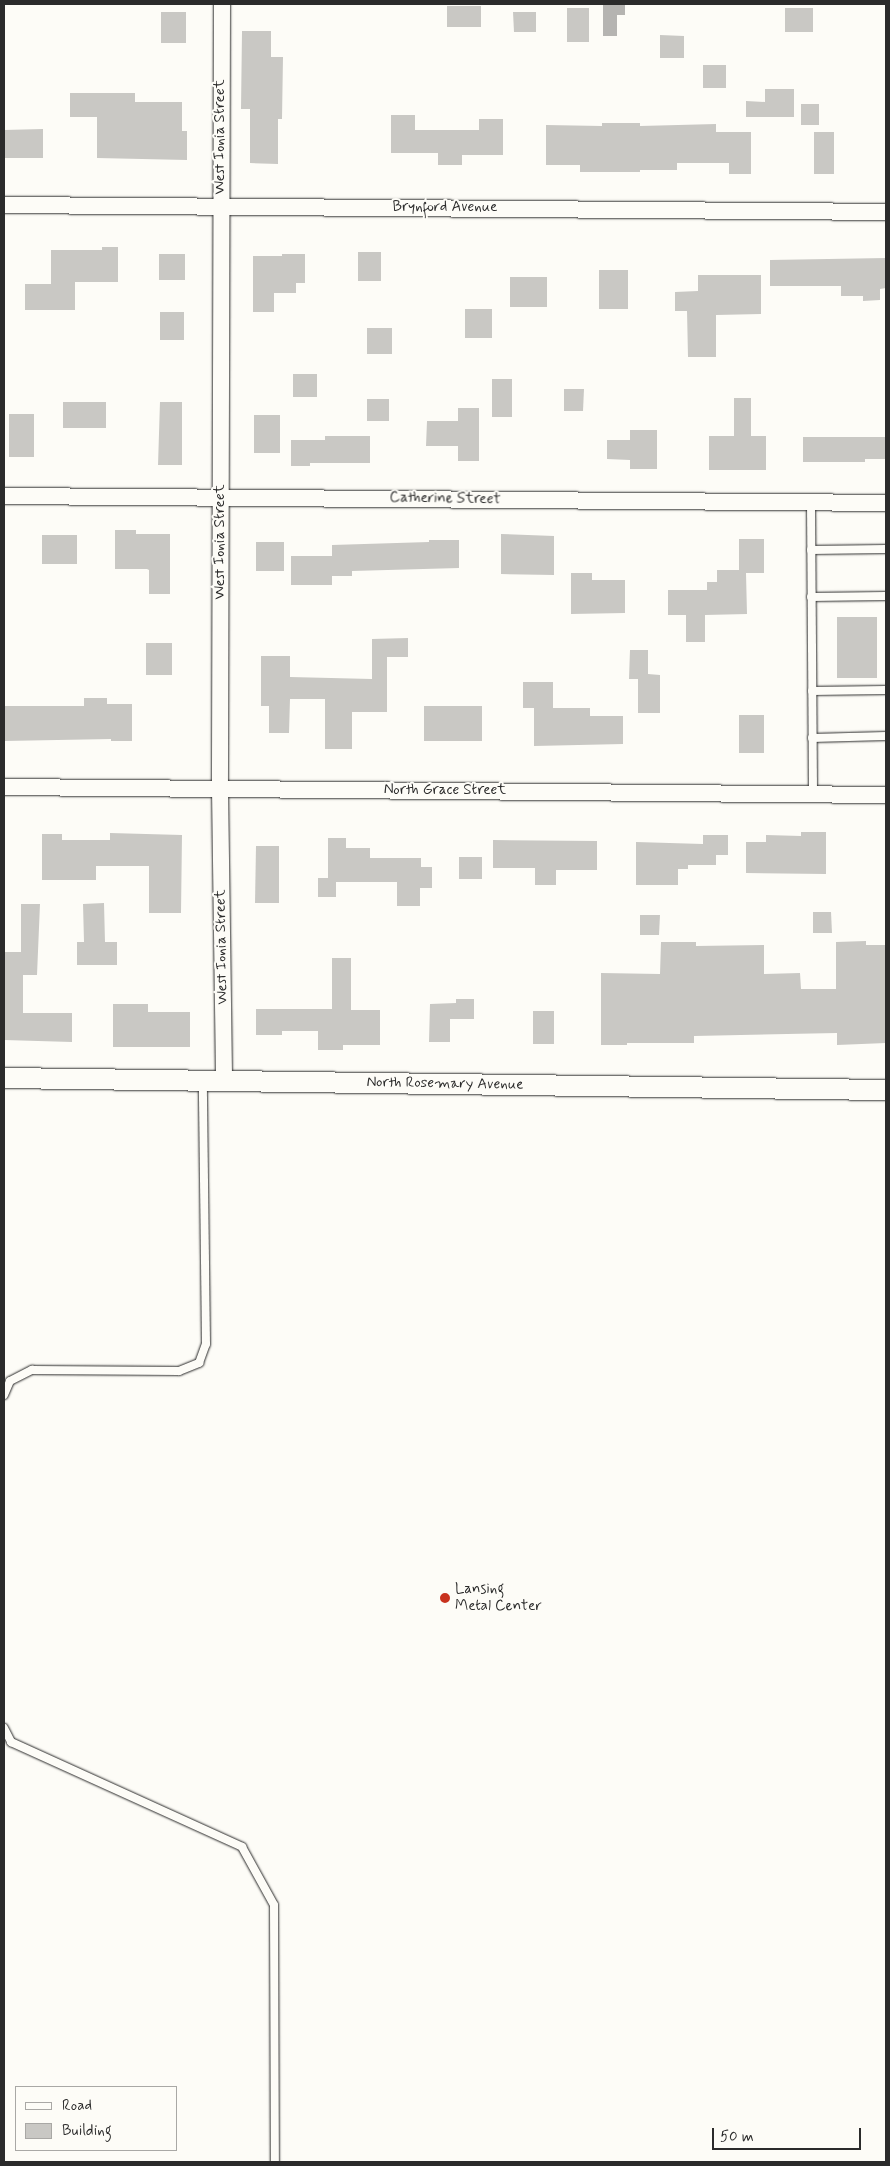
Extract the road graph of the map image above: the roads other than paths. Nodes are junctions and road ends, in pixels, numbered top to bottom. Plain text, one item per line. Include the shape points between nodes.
1 (222, 4) edge
2 (4, 205) edge
3 (221, 206) junction
4 (886, 212) edge
5 (4, 496) edge
6 (222, 497) junction
7 (886, 503) edge
8 (811, 504) junction
9 (886, 549) edge
10 (811, 550) junction
11 (811, 596) junction
12 (886, 596) edge
13 (886, 690) edge
14 (812, 691) junction
15 (886, 736) edge
16 (812, 738) junction
17 (4, 787) edge
18 (220, 789) junction
19 (814, 794) junction
20 (886, 795) edge
21 (4, 1078) edge
22 (203, 1080) junction
23 (224, 1080) junction
24 (886, 1090) edge
25 (4, 1395) edge
26 (4, 1728) edge
27 (275, 2162) edge

1 - 3 street, West Ionia Street
2 - 3 street, Brynford Avenue
3 - 4 street, Brynford Avenue
3 - 6 street, West Ionia Street
5 - 6 street, Catherine Street
6 - 8 street, Catherine Street
6 - 18 street, West Ionia Street
7 - 8 street, Catherine Street
8 - 10 lane
9 - 10 lane
10 - 11 lane
11 - 12 lane
11 - 14 lane
13 - 14 lane
14 - 16 lane
15 - 16 lane
16 - 19 lane
17 - 18 street, North Grace Street
18 - 19 street, North Grace Street
18 - 23 street, West Ionia Street
19 - 20 street, North Grace Street
21 - 22 street, North Rosemary Avenue
22 - 23 street, North Rosemary Avenue
22 - 25 lane via 206,1344 199,1362 179,1371 32,1370 10,1381
23 - 24 street, North Rosemary Avenue
26 - 27 lane via 11,1742 242,1847 274,1905

